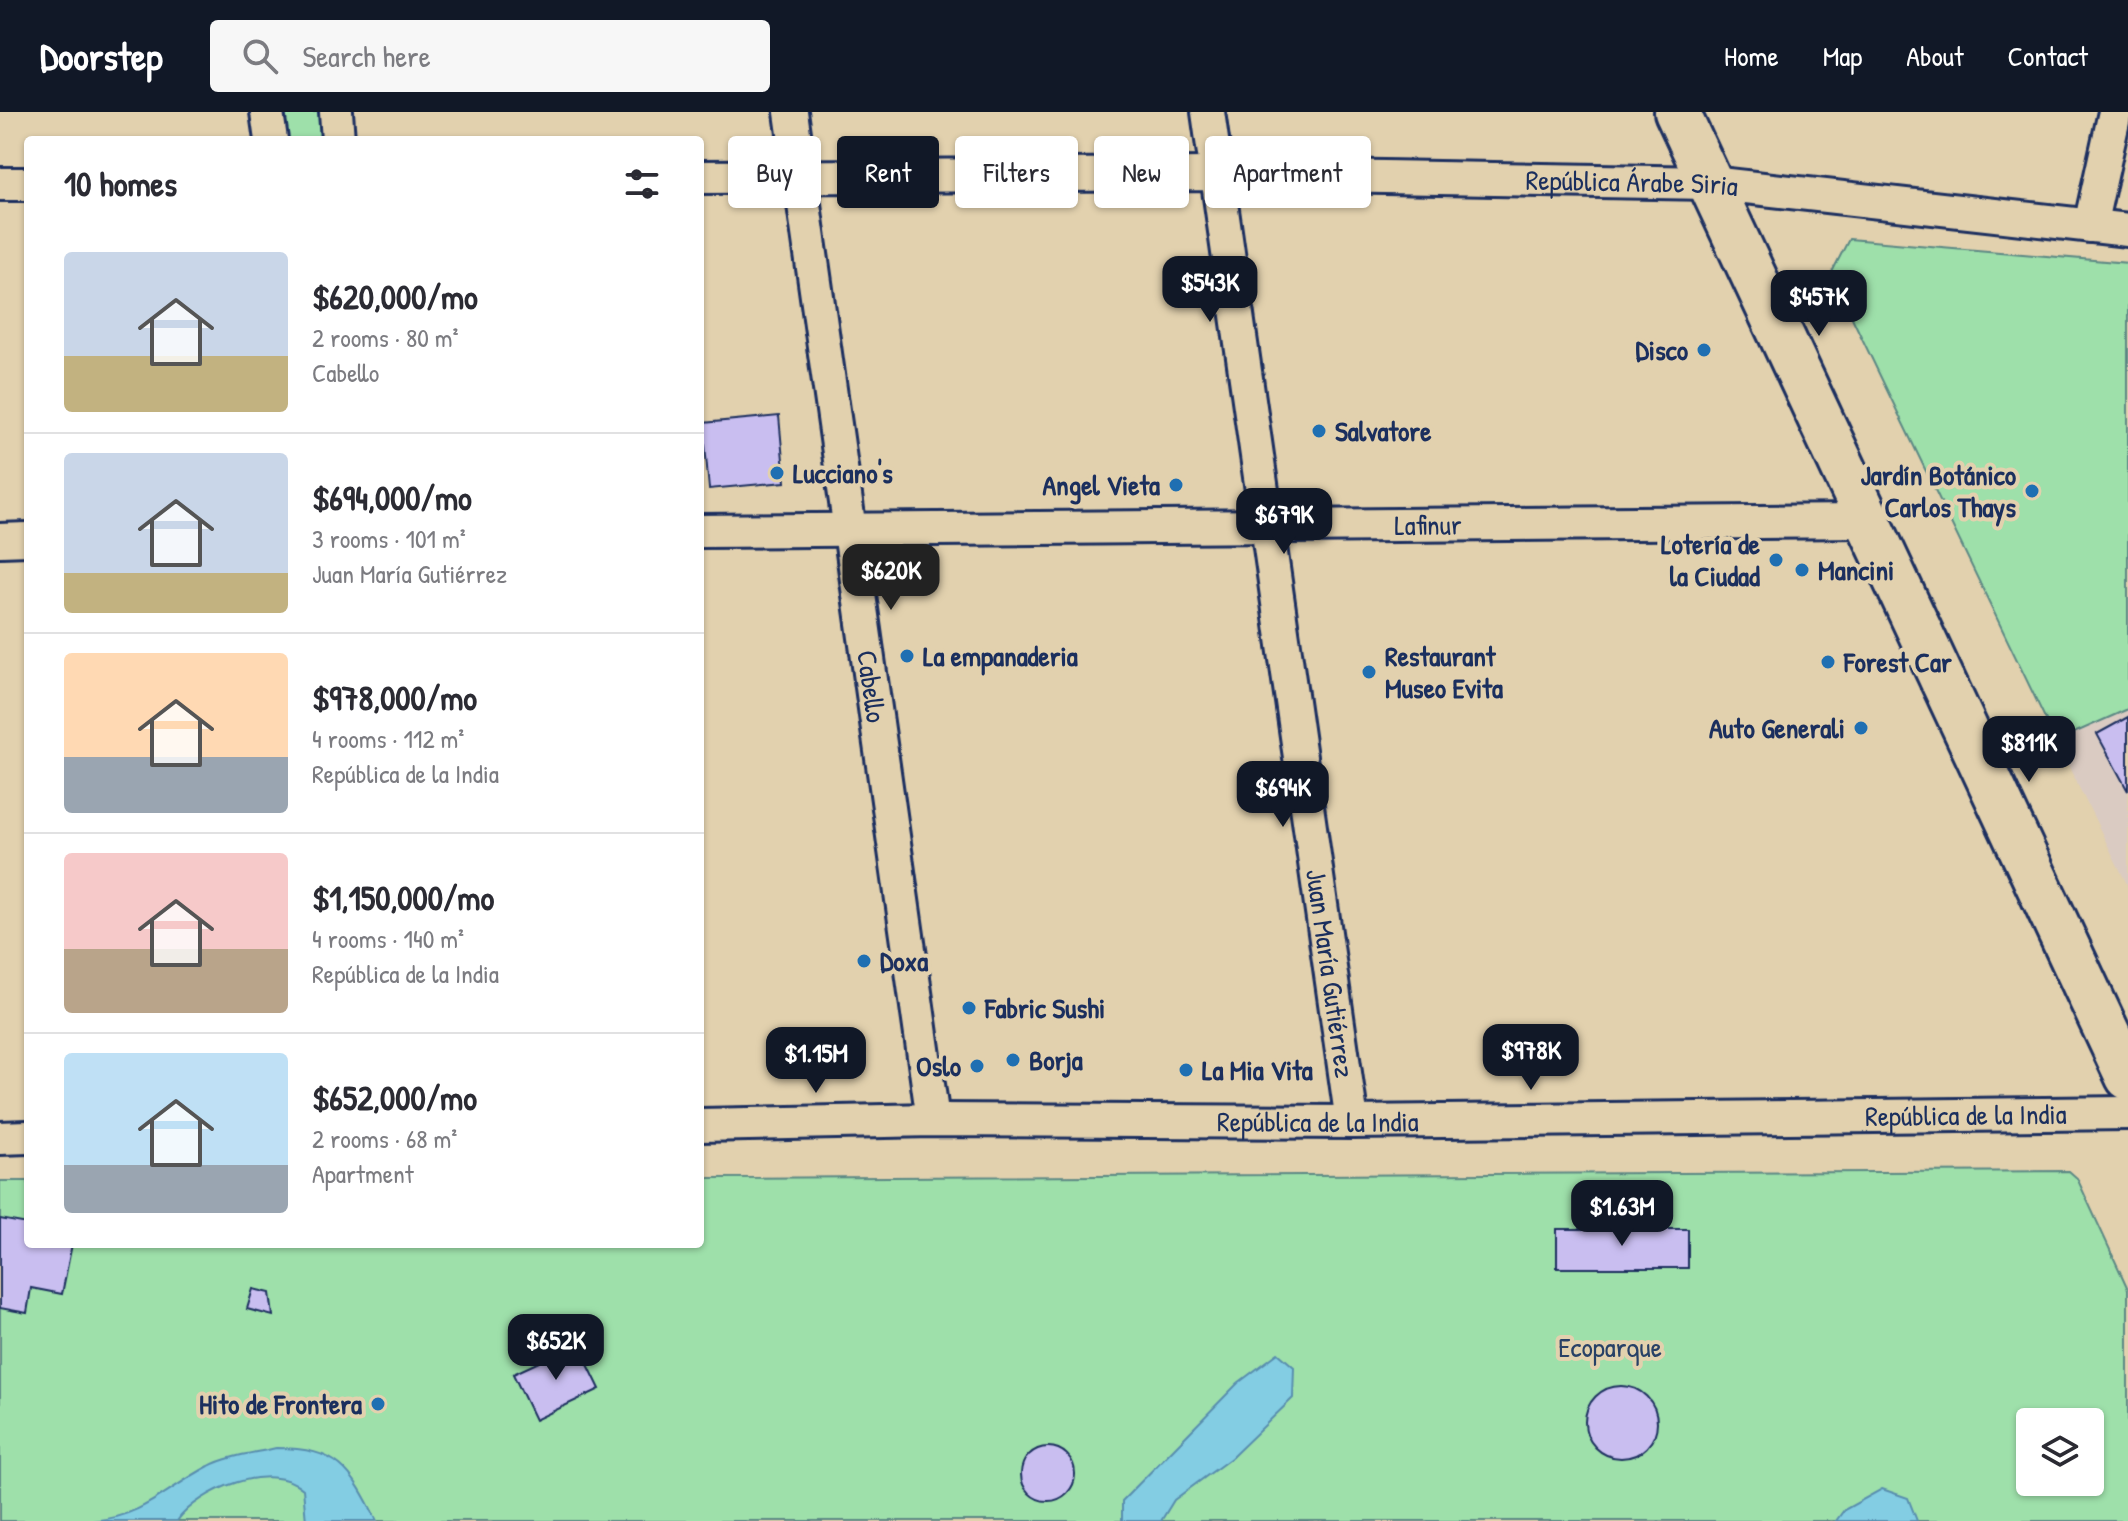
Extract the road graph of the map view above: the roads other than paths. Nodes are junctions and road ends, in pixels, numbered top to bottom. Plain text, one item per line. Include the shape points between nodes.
1 (267, 112) edge
2 (336, 112) edge
3 (791, 112) edge
4 (1208, 112) edge
5 (1677, 112) edge
6 (2115, 112) edge
7 (270, 136) edge
8 (338, 136) edge
9 (795, 136) edge
10 (1211, 136) edge
11 (1205, 174) edge
12 (704, 177) edge
13 (728, 177) edge
14 (821, 177) edge
15 (1371, 177) edge
16 (1710, 183) junction
17 (0, 184) edge
18 (24, 184) edge
19 (805, 208) edge
20 (1221, 208) edge
21 (2090, 226) junction
22 (2128, 230) edge
23 (1867, 521) junction
24 (1269, 528) junction
25 (852, 530) junction
26 (704, 531) edge
27 (24, 539) edge
28 (0, 540) edge
29 (2128, 1077) edge
30 (2128, 1113) edge
31 (933, 1120) junction
32 (1352, 1122) junction
33 (704, 1125) edge
34 (24, 1137) edge
35 (0, 1138) edge

1 - 7 street
2 - 8 street
3 - 9 street, Cabello
4 - 10 street, Juan María Gutiérrez
5 - 16 main road
6 - 21 street
11 - 14 street, República Árabe Siria
12 - 13 street, República Árabe Siria
15 - 16 street, República Árabe Siria
16 - 21 street, República Árabe Siria
16 - 23 main road
17 - 18 street
19 - 25 street, Cabello
20 - 24 street, Juan María Gutiérrez
21 - 22 street, República Árabe Siria
23 - 24 street, Lafinur
23 - 29 main road
24 - 25 street, Lafinur
24 - 32 street, Juan María Gutiérrez
25 - 26 street, Lafinur
25 - 31 street, Cabello
27 - 28 street
30 - 32 street, República de la India
31 - 32 street, República de la India
31 - 33 street, República de la India
34 - 35 street

